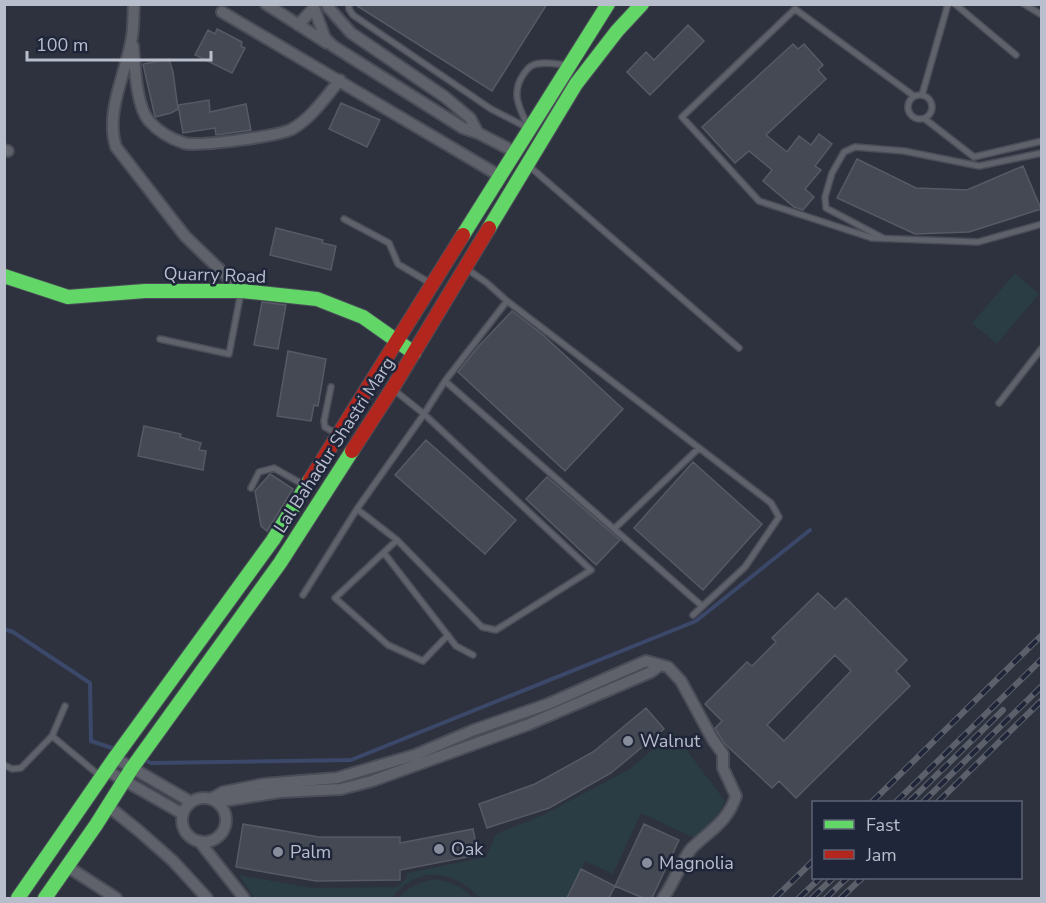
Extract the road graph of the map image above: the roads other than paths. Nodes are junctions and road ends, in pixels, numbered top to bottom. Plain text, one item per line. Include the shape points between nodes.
1 (134, 4) edge
2 (266, 4) edge
3 (349, 4) edge
4 (609, 4) edge
5 (642, 4) edge
6 (948, 4) edge
7 (955, 4) edge
8 (1024, 4) edge
9 (312, 6) edge
10 (330, 6) edge
11 (222, 12) dead end
12 (1041, 15) edge
13 (298, 25) junction
14 (132, 40) junction
15 (333, 46) junction
16 (1016, 55) dead end
17 (568, 65) junction
18 (340, 80) junction
19 (922, 95) junction
20 (914, 96) junction
21 (925, 118) junction
22 (529, 129) junction
23 (478, 133) junction
24 (1041, 141) edge
25 (515, 152) junction
26 (1041, 153) edge
27 (528, 165) junction
28 (500, 176) junction
29 (344, 219) dead end
30 (1041, 224) edge
31 (884, 238) junction
32 (466, 268) junction
33 (4, 276) edge
34 (431, 284) junction
35 (242, 291) junction
36 (507, 302) junction
37 (160, 339) dead end
38 (398, 340) junction
39 (739, 348) dead end
40 (1041, 348) edge
41 (414, 353) junction
42 (445, 381) junction
43 (331, 387) dead end
44 (392, 389) junction
45 (999, 403) dead end
46 (424, 414) junction
47 (338, 435) junction
48 (699, 448) junction
49 (306, 486) junction
50 (251, 488) dead end
51 (357, 509) junction
52 (614, 529) junction
53 (397, 540) junction
54 (384, 553) junction
55 (303, 595) dead end
56 (702, 606) junction
57 (693, 615) dead end
58 (448, 635) junction
59 (473, 655) dead end
60 (660, 665) junction
61 (64, 706) dead end
62 (536, 708) junction
63 (542, 719) junction
64 (52, 736) junction
65 (118, 753) junction
66 (137, 762) junction
67 (4, 765) edge
68 (104, 774) junction
69 (124, 781) junction
70 (214, 800) junction
71 (191, 802) junction
72 (108, 806) junction
73 (183, 814) junction
74 (200, 841) junction
75 (68, 867) junction
76 (18, 898) edge
77 (45, 898) edge
78 (116, 898) edge
79 (207, 898) edge
80 (244, 898) edge
81 (663, 898) edge

1 - 14 street
2 - 13 street
3 - 22 lane via 353,15 363,22 490,109
4 - 17 main road, Lal Bahadur Shastri Marg
5 - 27 main road, Lal Bahadur Shastri Marg via 576,84
6 - 19 lane
7 - 16 lane
8 - 12 lane
9 - 10 street
9 - 13 street
9 - 15 street via 325,38
10 - 23 street via 351,33 446,97 470,118
11 - 18 street
13 - 15 street
14 - 18 street via 140,99 148,120 186,144 216,144 290,130 304,121
14 - 35 street via 112,122 116,147 185,236
15 - 23 street via 463,128
17 - 22 main road, Lal Bahadur Shastri Marg
17 - 22 lane via 534,64 518,82 518,105
18 - 28 street
19 - 20 lane
19 - 21 lane via 933,106
20 - 21 lane via 908,102 910,114 917,119
20 - 31 lane via 795,9 682,117 759,201 872,238
21 - 24 lane via 974,157
22 - 25 main road, Lal Bahadur Shastri Marg
23 - 25 street
25 - 28 main road, Lal Bahadur Shastri Marg
26 - 31 lane via 979,166 904,152 855,147 844,152 832,172 826,208
27 - 32 main road, Lal Bahadur Shastri Marg
27 - 39 lane
28 - 34 main road, Lal Bahadur Shastri Marg
29 - 34 lane via 389,243 398,264
30 - 31 lane via 978,242
32 - 36 lane
32 - 41 main road, Lal Bahadur Shastri Marg
33 - 35 main road, Quarry Road via 68,297 145,291
34 - 38 main road, Lal Bahadur Shastri Marg
35 - 37 lane via 228,354
35 - 38 main road, Quarry Road via 317,299 363,317
36 - 42 lane
36 - 48 lane
38 - 41 main road, Quarry Road
38 - 47 main road, Lal Bahadur Shastri Marg
40 - 45 lane
41 - 44 main road, Lal Bahadur Shastri Marg
42 - 46 lane
42 - 52 lane
43 - 47 lane via 324,421 325,427
44 - 46 lane
44 - 66 main road, Lal Bahadur Shastri Marg via 280,563
46 - 51 lane
46 - 53 lane via 591,570 496,630 482,627
47 - 49 main road, Lal Bahadur Shastri Marg
48 - 52 lane
48 - 56 lane via 771,503 779,518 745,567
49 - 50 lane via 274,468 259,472
49 - 65 main road, Lal Bahadur Shastri Marg via 273,540
51 - 53 lane
51 - 55 lane
52 - 56 lane
53 - 54 lane
54 - 58 lane
54 - 58 lane via 335,598 388,645 423,661
56 - 57 lane
58 - 59 lane via 456,646
60 - 62 street via 646,661
60 - 63 street
60 - 81 street via 675,672 681,681 723,754 723,768 736,796 721,824 690,851
61 - 64 lane
62 - 63 street
62 - 70 street via 415,755 337,778 264,784 224,792
63 - 70 street via 362,784
64 - 67 lane via 21,768
64 - 68 lane
65 - 66 street
65 - 68 main road, Lal Bahadur Shastri Marg
66 - 69 main road, Lal Bahadur Shastri Marg
66 - 71 street
68 - 69 street
68 - 76 main road, Lal Bahadur Shastri Marg
69 - 72 main road, Lal Bahadur Shastri Marg
69 - 73 street
70 - 71 street
70 - 74 street via 226,814 225,829 214,840
71 - 73 street
72 - 75 main road, Lal Bahadur Shastri Marg
72 - 79 street via 173,861
73 - 74 street via 187,833
74 - 80 street
75 - 77 main road, Lal Bahadur Shastri Marg
75 - 78 street

